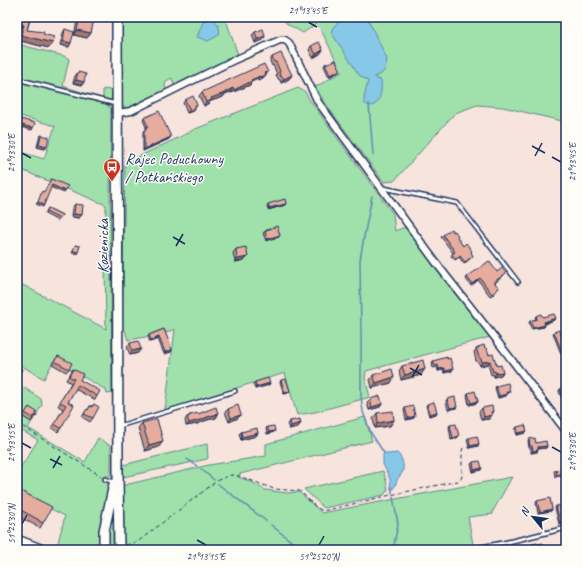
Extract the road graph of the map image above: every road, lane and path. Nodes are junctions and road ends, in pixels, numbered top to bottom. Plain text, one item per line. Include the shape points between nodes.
1 (117, 17) edge
2 (17, 79) edge
3 (118, 109) junction
4 (382, 188) junction
5 (518, 282) dead end
6 (235, 391) dead end
7 (17, 424) edge
8 (118, 426) junction
9 (566, 431) edge
10 (463, 448) dead end
11 (105, 479) joint
12 (117, 480) junction
13 (566, 528) edge
14 (17, 540) edge
15 (119, 547) edge
16 (476, 548) joint
17 (43, 550) edge
18 (104, 550) edge
19 (459, 550) edge

1 - 3 main road, Kozienicka
2 - 3 lane
3 - 4 street via 130,110 232,61 285,40 289,43 318,102
3 - 8 main road, Kozienicka
4 - 5 lane via 457,203
4 - 9 street via 440,268
6 - 8 lane
7 - 11 path
8 - 12 main road, Kozienicka
10 - 15 path via 462,476 458,481 323,511 300,491 274,489 239,476 231,476 218,480 140,540
11 - 12 lane
12 - 15 main road, Kozienicka
12 - 18 main road, Kozienicka via 104,531
13 - 16 lane
14 - 17 main road
16 - 19 path

